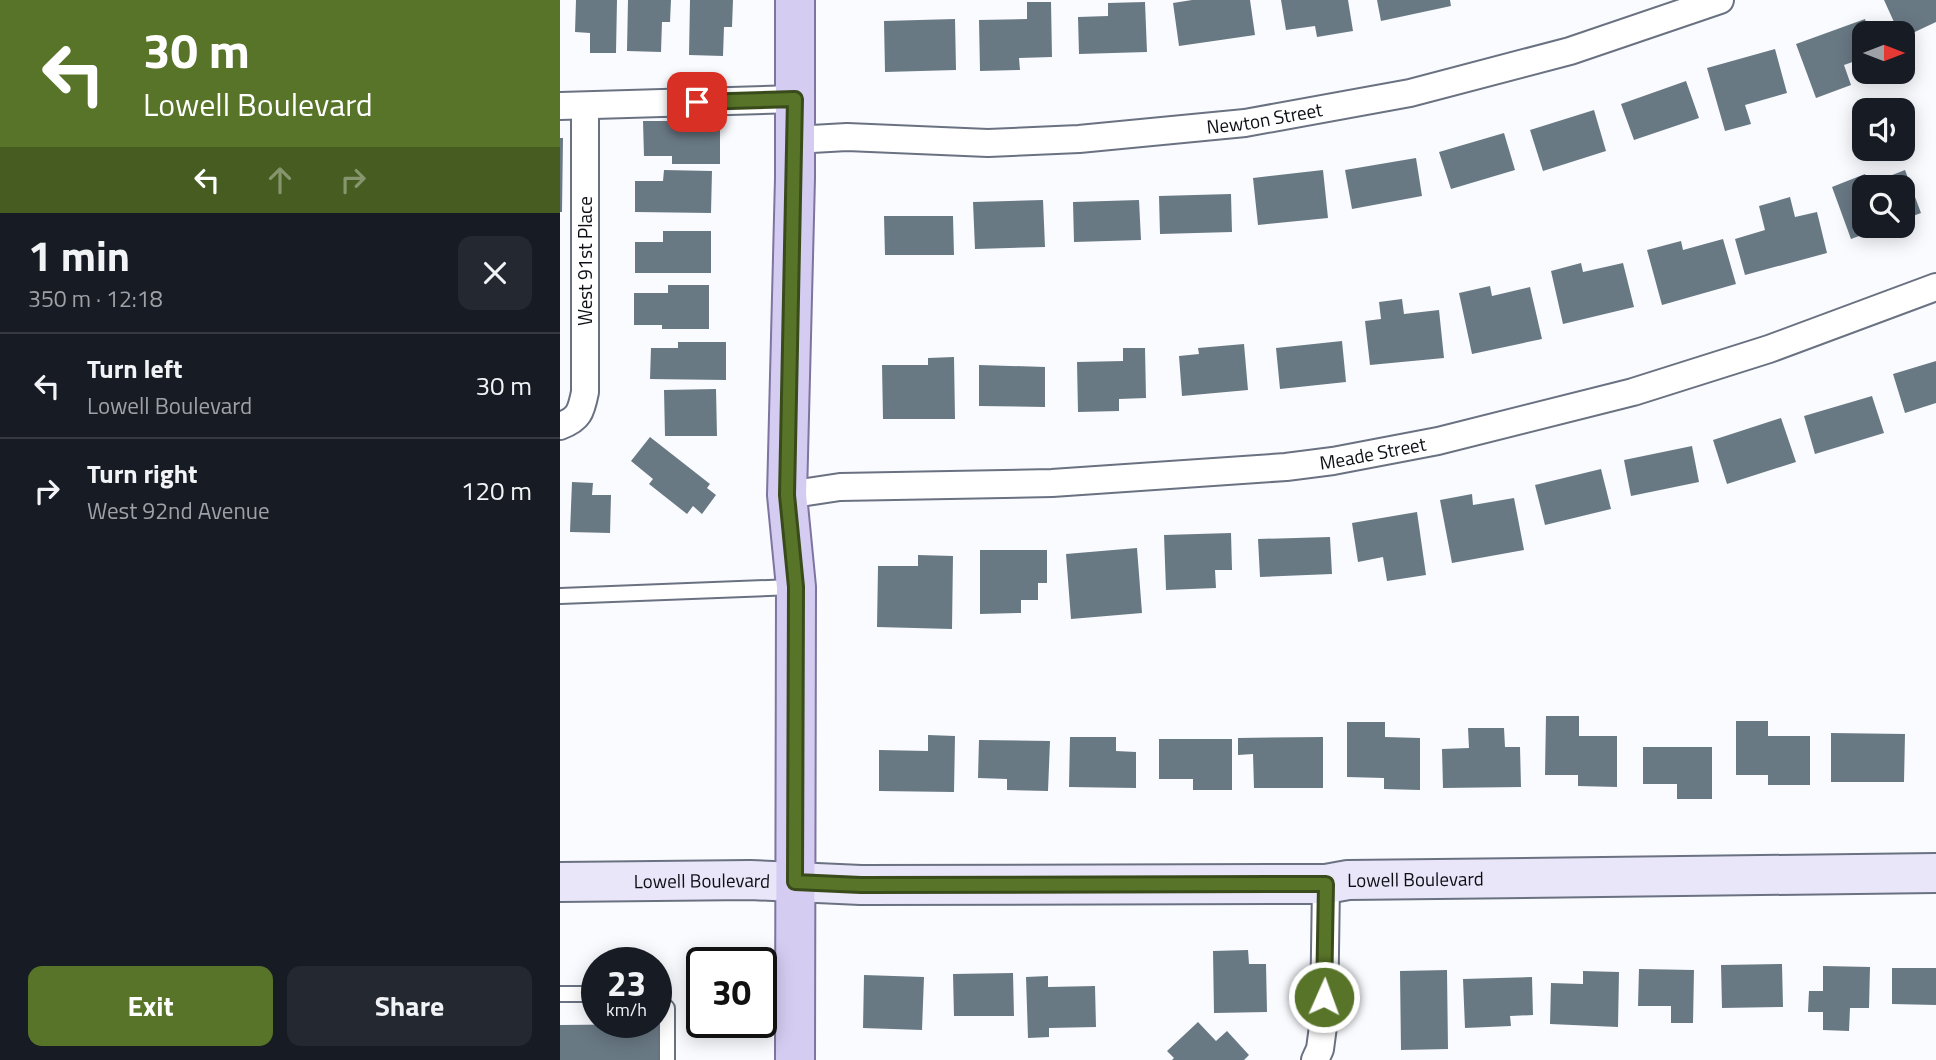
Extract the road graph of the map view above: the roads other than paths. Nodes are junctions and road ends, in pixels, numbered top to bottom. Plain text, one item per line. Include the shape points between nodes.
1 (795, 0) edge
2 (1720, 0) edge
3 (795, 99) junction
4 (573, 106) edge
5 (794, 140) junction
6 (1936, 287) edge
7 (569, 420) edge
8 (787, 495) junction
9 (796, 587) junction
10 (560, 596) edge
11 (1936, 873) edge
12 (560, 882) edge
13 (795, 882) junction
14 (1326, 884) junction
15 (560, 994) edge
16 (581, 995) edge
17 (667, 1038) edge
18 (667, 1060) edge
19 (794, 1060) edge
20 (1315, 1060) edge

1 - 3 main road
2 - 5 street, Newton Street via 1570,51 1410,93 1245,123 988,143 847,137
3 - 4 street
3 - 5 main road
4 - 7 street, West 91st Place via 585,392
5 - 8 main road
6 - 8 street, Meade Street via 1769,349 1633,392 1438,441 1333,461 1052,483 840,486
8 - 9 main road
9 - 10 lane
9 - 13 main road
11 - 14 street, Lowell Boulevard via 1348,880
12 - 13 street, Lowell Boulevard
13 - 14 street, Lowell Boulevard
13 - 19 main road
14 - 20 street via 1324,1019
15 - 16 lane
17 - 18 lane

